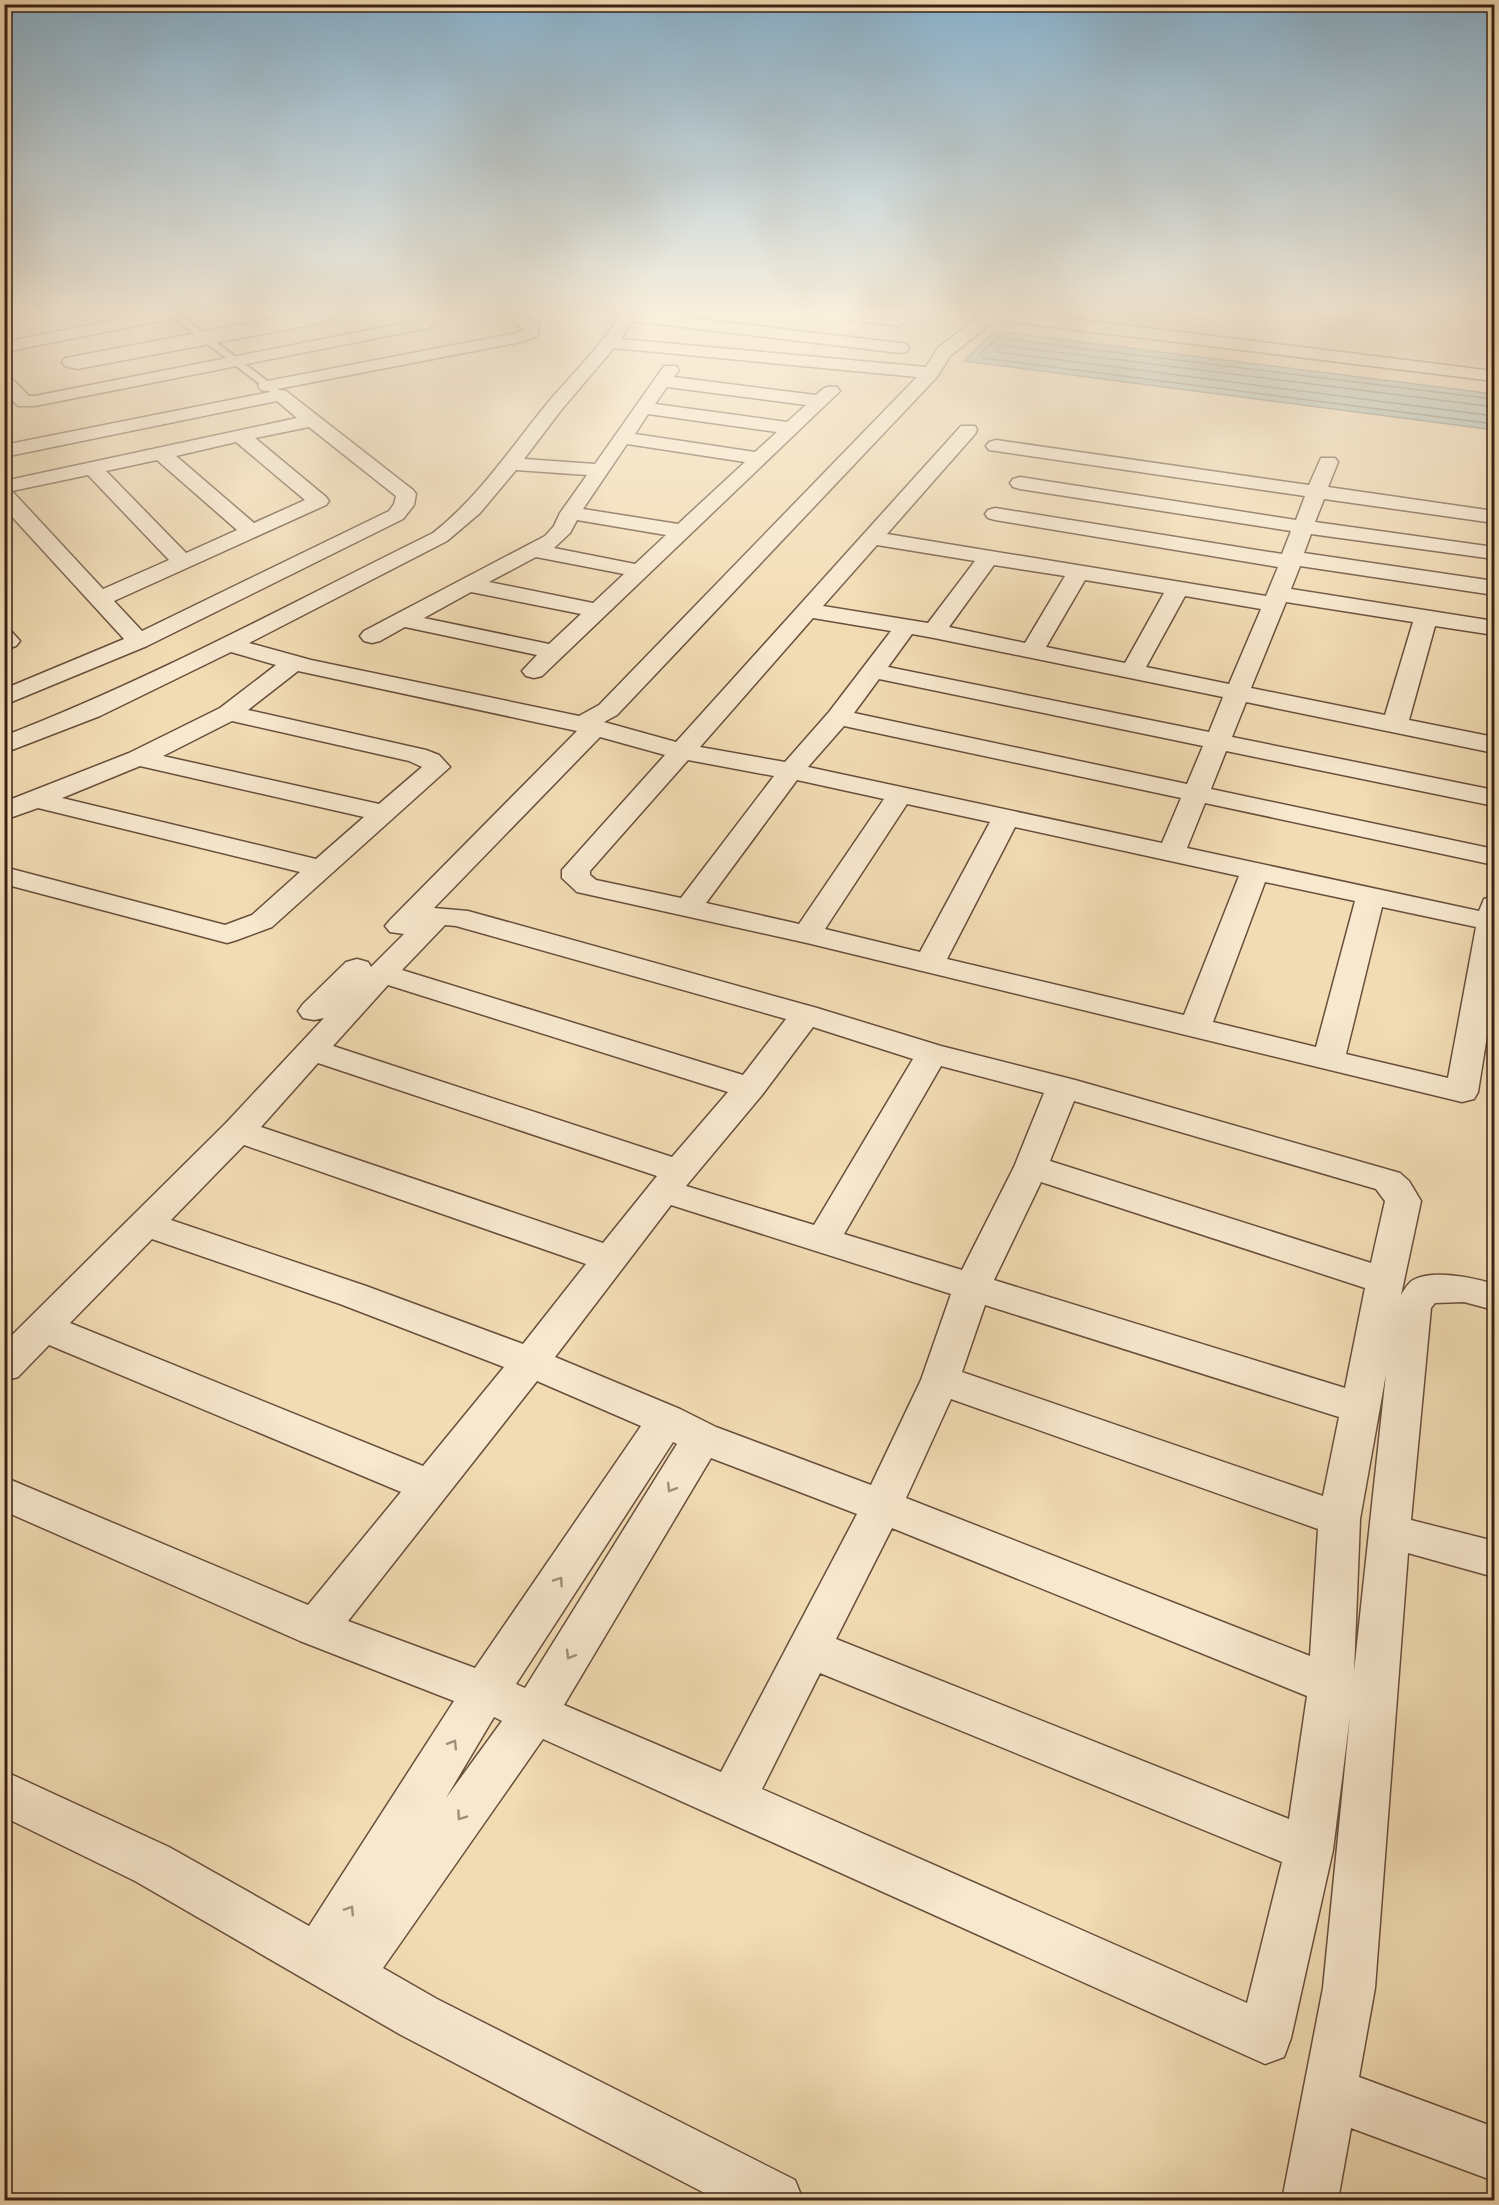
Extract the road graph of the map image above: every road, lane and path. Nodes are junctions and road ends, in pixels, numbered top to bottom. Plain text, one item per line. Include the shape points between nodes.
1 (129, 418) edge
2 (152, 418) edge
3 (310, 418) edge
4 (546, 418) edge
5 (636, 418) edge
6 (716, 418) edge
7 (802, 418) edge
8 (888, 418) edge
9 (313, 420) junction
10 (791, 428) junction
11 (968, 430) dead end
12 (240, 436) junction
13 (622, 438) junction
14 (4, 442) edge
15 (996, 446) dead end
16 (4, 452) edge
17 (161, 453) junction
18 (1043, 454) junction
19 (758, 458) junction
20 (1328, 462) dead end
21 (509, 464) junction
22 (92, 468) junction
23 (599, 471) junction
24 (1020, 483) junction
25 (4, 487) edge
26 (1315, 492) junction
27 (4, 495) edge
28 (570, 513) junction
29 (1494, 517) edge
30 (1303, 527) junction
31 (251, 531) junction
32 (681, 531) junction
33 (980, 533) junction
34 (872, 538) junction
35 (534, 550) junction
36 (1494, 553) edge
37 (989, 557) junction
38 (1290, 560) junction
39 (183, 562) junction
40 (640, 571) junction
41 (1079, 571) junction
42 (469, 585) junction
43 (1178, 588) junction
44 (1494, 588) edge
45 (100, 599) junction
46 (1275, 599) junction
47 (807, 610) junction
48 (597, 611) junction
49 (1426, 617) junction
50 (403, 620) junction
51 (906, 627) junction
52 (1494, 628) edge
53 (934, 631) junction
54 (372, 636) dead end
55 (4, 637) edge
56 (139, 641) junction
57 (4, 643) edge
58 (228, 644) junction
59 (1032, 651) junction
60 (554, 652) junction
61 (294, 662) junction
62 (873, 670) junction
63 (534, 671) dead end
64 (1132, 671) junction
65 (1237, 692) junction
66 (4, 698) edge
67 (229, 713) junction
68 (838, 717) junction
69 (1395, 724) junction
70 (588, 726) junction
71 (1216, 742) junction
72 (4, 745) edge
73 (1494, 745) edge
74 (680, 751) junction
75 (138, 758) junction
76 (791, 771) junction
77 (1195, 793) junction
78 (900, 795) junction
79 (1494, 798) edge
80 (34, 799) junction
81 (4, 812) edge
82 (384, 813) junction
83 (1006, 818) junction
84 (1170, 854) junction
85 (1494, 857) edge
86 (321, 869) junction
87 (1255, 872) junction
88 (4, 875) edge
89 (1370, 897) junction
90 (689, 907) junction
91 (1493, 914) edge
92 (807, 934) junction
93 (928, 964) junction
94 (382, 973) junction
95 (314, 1011) dead end
96 (806, 1016) junction
97 (1195, 1028) junction
98 (311, 1050) junction
99 (932, 1054) junction
100 (1328, 1060) junction
101 (1063, 1087) junction
102 (750, 1088) junction
103 (238, 1131) junction
104 (1031, 1167) junction
105 (671, 1181) junction
106 (146, 1224) junction
107 (823, 1240) junction
108 (610, 1259) junction
109 (1385, 1281) junction
110 (972, 1287) junction
111 (1494, 1297) edge
112 (42, 1327) junction
113 (530, 1362) junction
114 (4, 1367) edge
115 (940, 1380) junction
116 (1360, 1408) junction
117 (684, 1429) junction
118 (429, 1486) junction
119 (4, 1494) edge
120 (882, 1506) junction
121 (1339, 1519) junction
122 (1389, 1531) junction
123 (1494, 1559) edge
124 (316, 1628) junction
125 (809, 1648) junction
126 (1331, 1684) junction
127 (484, 1692) junction
128 (534, 1713) junction
129 (4, 1793) edge
130 (732, 1799) junction
131 (1309, 1850) junction
132 (331, 1966) junction
133 (1329, 2093) junction
134 (1494, 2154) edge
135 (775, 2200) edge
136 (1310, 2200) edge

1 - 14 street
2 - 16 street
3 - 9 street
4 - 21 street
5 - 13 street
6 - 10 street
7 - 10 street
8 - 70 street via 608,710
9 - 12 street
9 - 56 street via 406,494 404,505 396,515
10 - 19 street
11 - 34 street
12 - 17 street
12 - 31 street via 319,501
13 - 19 street
13 - 23 street
15 - 18 street
17 - 22 street
17 - 31 street
18 - 24 street
18 - 26 street
19 - 32 street
20 - 26 street
21 - 23 street
21 - 58 street via 463,520 440,537
22 - 25 street
22 - 39 street
23 - 28 street
24 - 30 street
24 - 33 street
26 - 29 street
26 - 30 street
27 - 45 street
28 - 32 street
28 - 35 street via 563,529
30 - 36 street
30 - 38 street
31 - 39 street
32 - 40 street
33 - 34 street
33 - 37 street
33 - 38 street
34 - 47 street
35 - 40 street
35 - 42 street
37 - 41 street
37 - 53 street
38 - 44 street
38 - 46 street
39 - 45 street
40 - 48 street
41 - 43 street
41 - 59 street
42 - 48 street
42 - 50 street
43 - 46 street
43 - 64 street
45 - 56 street
46 - 49 street
46 - 65 street
47 - 51 street
47 - 74 street
48 - 60 street
49 - 52 street
49 - 69 street
50 - 54 street
50 - 60 street
51 - 53 street
51 - 62 street
53 - 59 street
55 - 57 street via 8,641
56 - 66 street
58 - 61 street
58 - 72 street via 91,711
59 - 64 street
60 - 63 street
61 - 67 street
61 - 70 street
62 - 68 street
62 - 71 street
64 - 65 street
65 - 69 street
65 - 71 street
67 - 75 street
67 - 82 street via 430,760 437,767
68 - 76 street
68 - 77 street
69 - 73 street
70 - 74 street
70 - 95 street via 495,831
71 - 77 street
71 - 79 street
74 - 76 street
74 - 90 street via 576,870 576,878 587,886
75 - 80 street
75 - 82 street
76 - 78 street
76 - 90 street
77 - 84 street
77 - 85 street
78 - 83 street
78 - 92 street
80 - 81 street
80 - 86 street
82 - 86 street
83 - 84 street
83 - 93 street
84 - 87 street
86 - 88 street via 262,921 227,934
87 - 89 street
87 - 97 street
89 - 91 street
89 - 100 street
90 - 92 street
91 - 100 street via 1462,1092
92 - 93 street
93 - 97 street
94 - 96 street via 438,916 458,916
94 - 98 street
94 - 102 street
96 - 99 street
96 - 102 street
97 - 100 street
98 - 103 street
98 - 105 street
99 - 101 street
99 - 107 street
101 - 104 street
101 - 109 street via 1388,1181 1403,1201
102 - 105 street
103 - 106 street
103 - 108 street
104 - 109 street
104 - 110 street
105 - 107 street
105 - 108 street
106 - 112 street
106 - 113 street via 353,1295
107 - 110 street
108 - 113 street
109 - 116 street
110 - 115 street
110 - 116 street
111 - 122 street via 1464,1289 1424,1290 1413,1306
112 - 114 street
112 - 118 street
113 - 117 street
113 - 118 street
115 - 120 street
115 - 121 street
116 - 121 street
117 - 120 street
127 -> 117 street
117 -> 128 street
118 - 124 street
119 - 124 street
120 - 125 street
120 - 126 street
121 - 126 street
122 - 123 street
122 - 133 street via 1349,1988
124 - 127 street
125 - 130 street
125 - 131 street
126 - 131 street
127 - 128 street
132 -> 127 street via 349,1911
128 - 130 street
128 -> 132 street via 383,1926
129 - 132 street via 152,1864
130 - 131 street via 1265,2038
132 - 135 street via 419,2017
133 - 134 street
133 - 136 street

